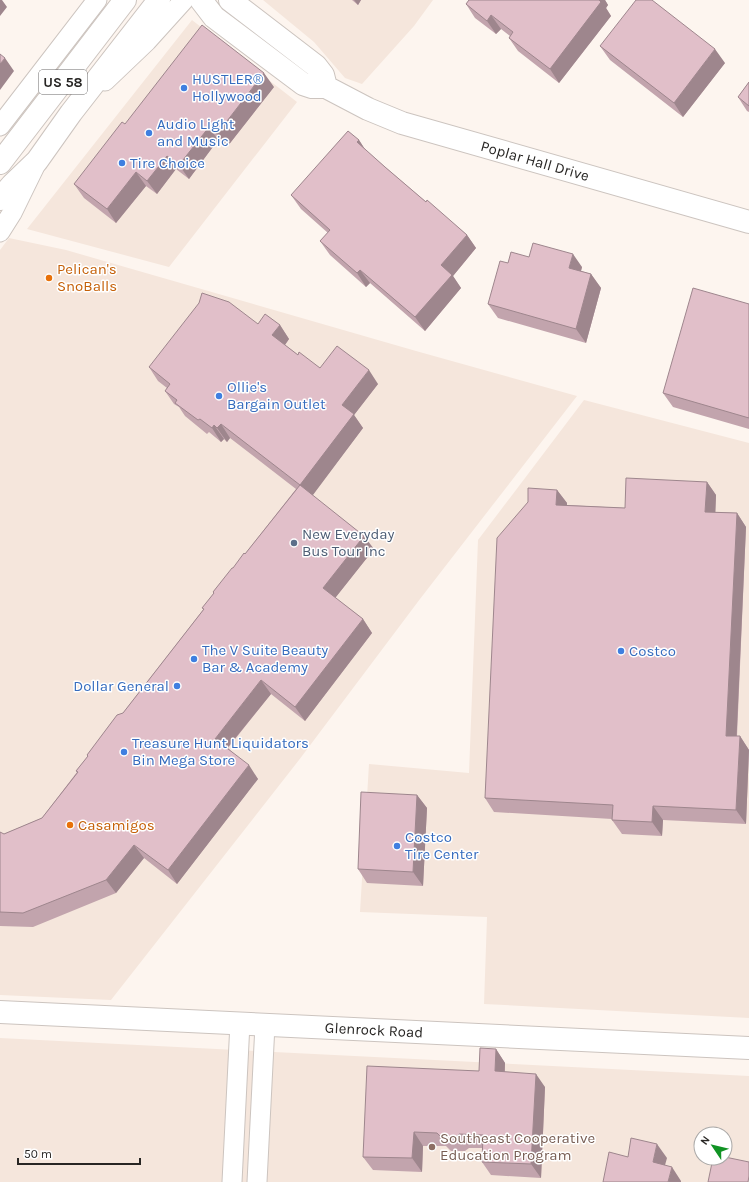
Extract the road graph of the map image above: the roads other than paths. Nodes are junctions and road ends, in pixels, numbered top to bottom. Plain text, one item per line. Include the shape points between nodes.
1 (97, 0) edge
2 (125, 0) edge
3 (158, 0) edge
4 (184, 0) edge
5 (201, 0) edge
6 (230, 0) edge
7 (326, 87) junction
8 (71, 113) junction
9 (0, 126) edge
10 (37, 162) junction
11 (0, 163) edge
12 (0, 199) edge
13 (749, 222) edge
14 (0, 232) edge
15 (0, 1012) edge
16 (240, 1023) junction
17 (265, 1024) junction
18 (749, 1048) edge
19 (232, 1182) edge
20 (258, 1182) edge

1 - 9 street
2 - 11 street, US 58
3 - 8 street, US 58
4 - 8 street via 147,41
5 - 7 street, Poplar Hall Drive via 214,17 297,81 312,87
6 - 7 street via 316,66 323,75
7 - 13 street, Poplar Hall Drive via 402,123
8 - 10 street, US 58
10 - 12 street, US 58
10 - 14 street
15 - 16 street, Glenrock Road
16 - 17 street, Glenrock Road
16 - 19 street
17 - 18 street, Glenrock Road
17 - 20 street

